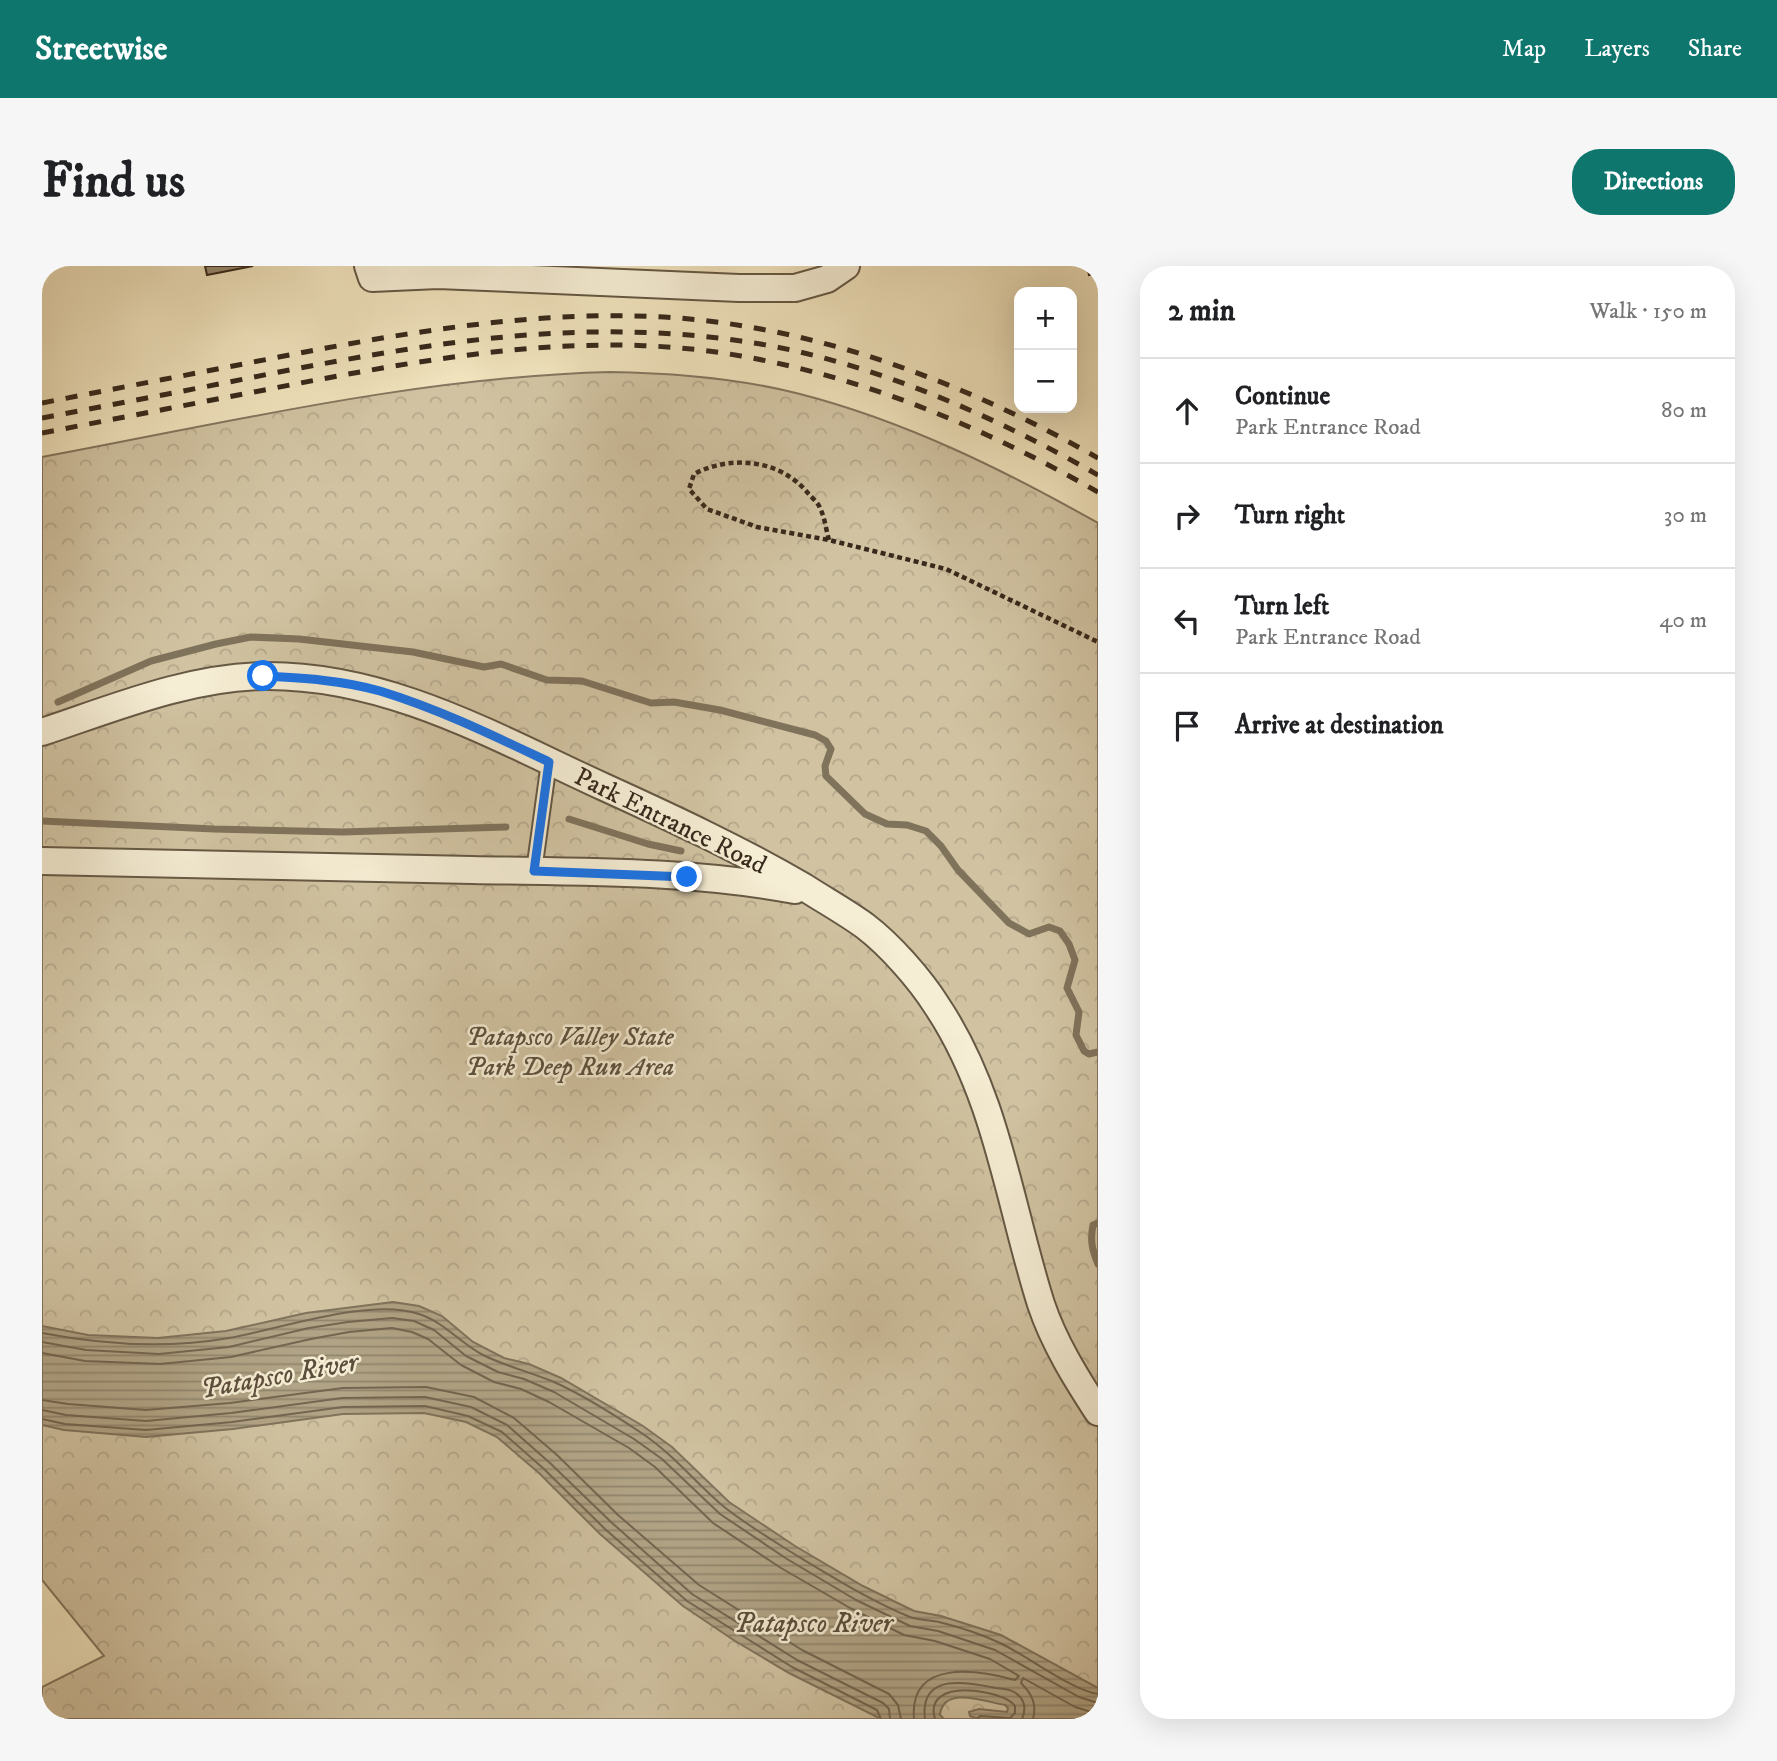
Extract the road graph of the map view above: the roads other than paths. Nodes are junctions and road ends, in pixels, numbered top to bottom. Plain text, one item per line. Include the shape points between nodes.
1 (846, 266) edge
2 (370, 272) edge
3 (42, 732) edge
4 (549, 762) junction
5 (42, 861) edge
6 (534, 871) junction
7 (815, 894) junction
8 (1098, 1412) edge

1 - 2 street via 827,279 795,288
3 - 4 street, Park Entrance Road via 186,685 263,676 319,679 378,690 447,714
4 - 6 lane
4 - 7 street, Park Entrance Road via 708,834
5 - 6 street, Park Entrance Road
6 - 7 street, Park Entrance Road via 747,881
7 - 8 street, Park Entrance Road via 866,927 904,964 936,1004 971,1064 996,1135 1042,1306 1066,1362

